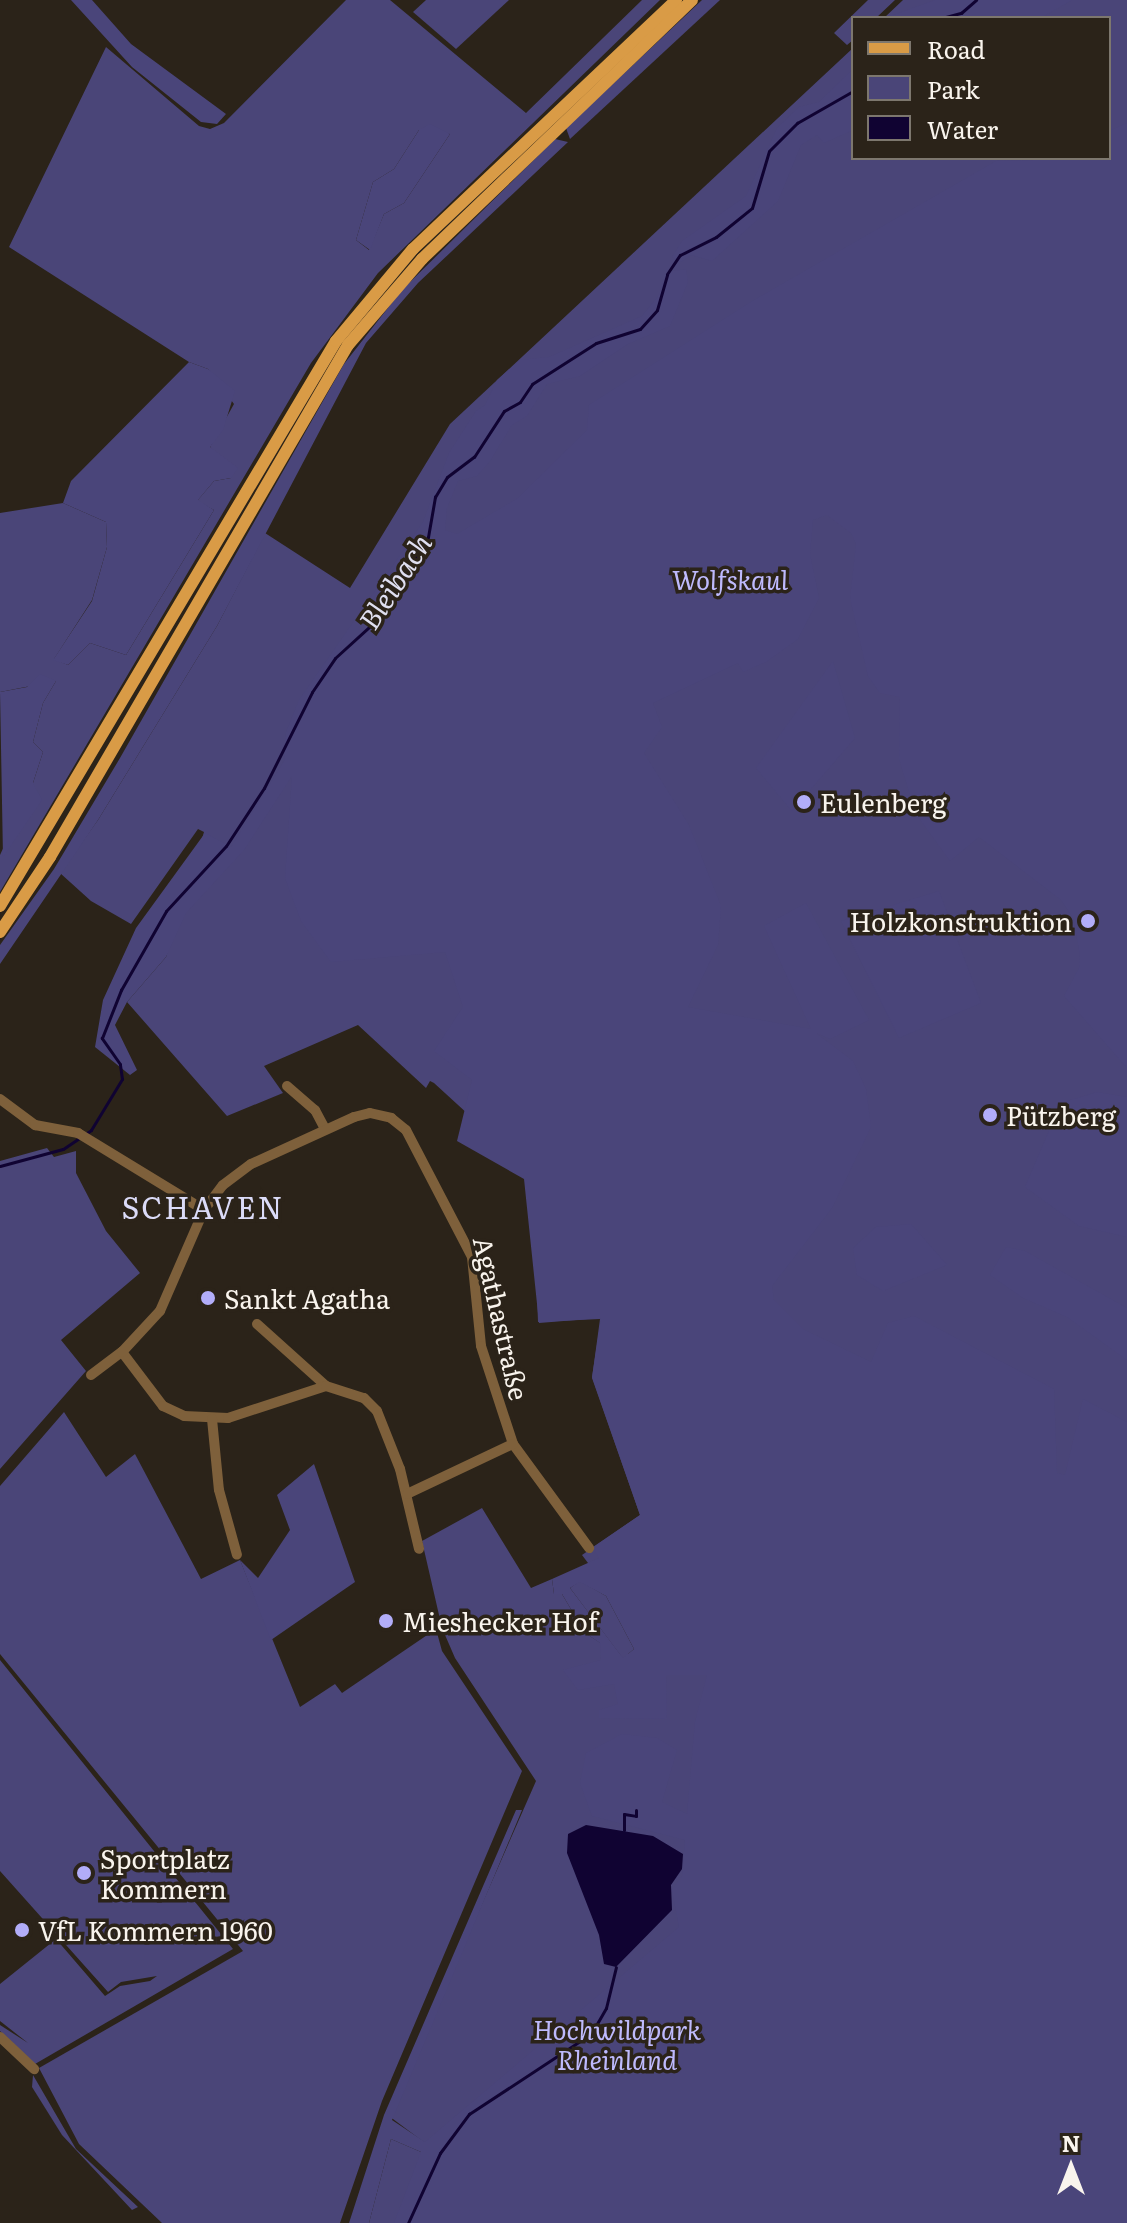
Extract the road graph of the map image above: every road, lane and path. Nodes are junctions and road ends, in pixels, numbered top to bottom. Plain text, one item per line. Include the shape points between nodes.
1 (676, 0) edge
2 (692, 0) edge
3 (0, 906) edge
4 (0, 932) edge
5 (287, 1086) dead end
6 (0, 1099) edge
7 (325, 1129) junction
8 (204, 1210) junction
9 (257, 1324) dead end
10 (122, 1352) junction
11 (91, 1375) dead end
12 (326, 1386) junction
13 (212, 1419) junction
14 (513, 1444) junction
15 (407, 1494) junction
16 (589, 1548) dead end
17 (419, 1549) dead end
18 (237, 1555) dead end
19 (0, 2037) edge
20 (34, 2069) dead end

1 - 3 main road via 413,249 336,341
2 - 4 main road via 422,259 348,345 50,857
5 - 7 street via 315,1110
6 - 8 street via 35,1125 82,1136
7 - 8 street, Agathastraße via 251,1164 223,1185
7 - 14 street, Agathastraße via 370,1113 391,1118 406,1130 472,1257 481,1346
8 - 10 street, Agathastraße via 160,1311
9 - 12 street
10 - 11 street, Agathastraße
10 - 13 street via 163,1406
12 - 13 street
12 - 15 street via 364,1398 377,1411
13 - 18 street via 219,1490
14 - 15 street
14 - 16 street, Agathastraße
15 - 17 street
19 - 20 street

